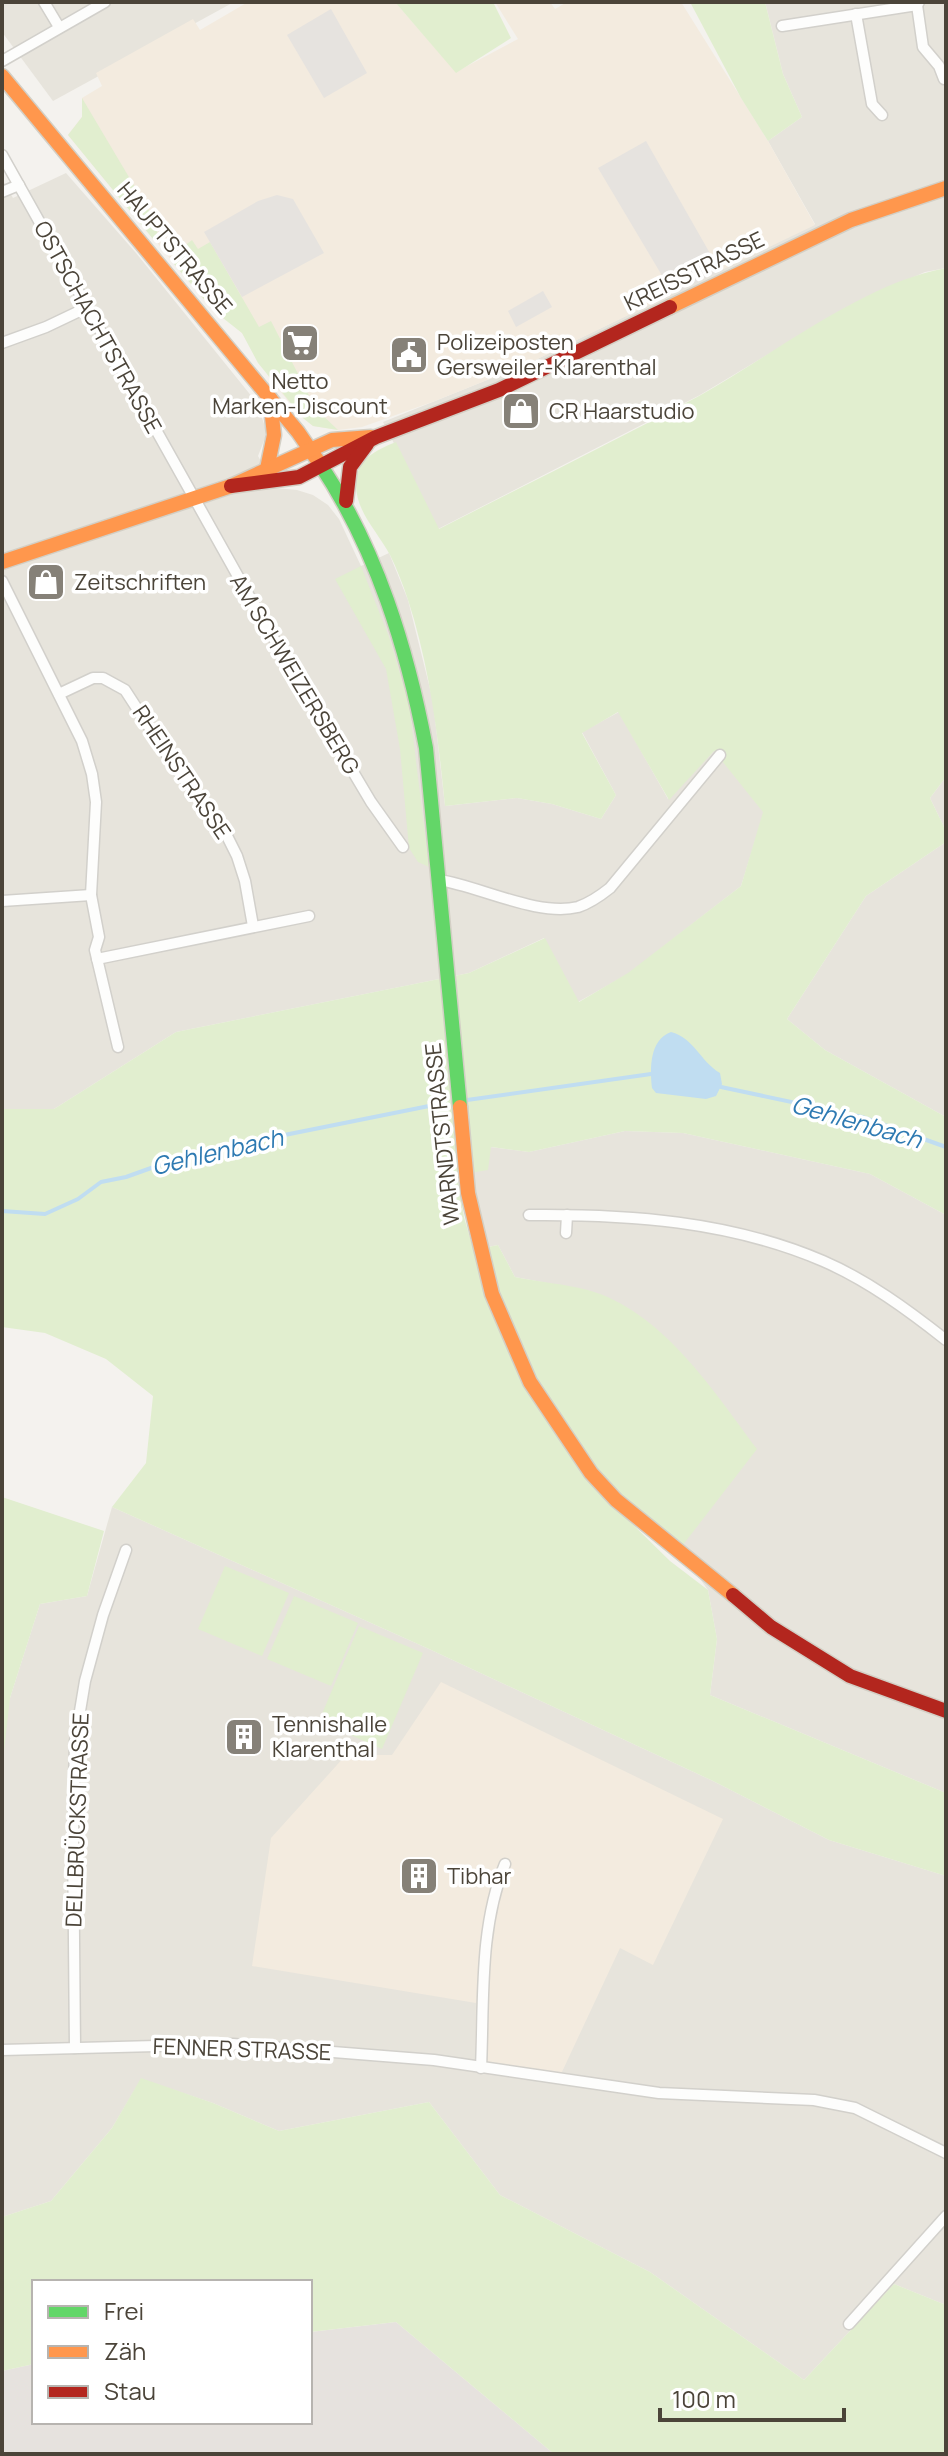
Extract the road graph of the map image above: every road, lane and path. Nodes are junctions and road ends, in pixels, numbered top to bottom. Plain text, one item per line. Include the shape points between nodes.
1 (44, 2) edge
2 (105, 2) edge
3 (918, 3) edge
4 (856, 14) junction
5 (782, 26) dead end
6 (59, 27) junction
7 (2, 61) edge
8 (2, 76) edge
9 (944, 79) edge
10 (882, 115) dead end
11 (2, 155) edge
12 (19, 185) junction
13 (946, 188) edge
14 (2, 192) edge
15 (88, 307) junction
16 (2, 343) edge
17 (270, 397) junction
18 (373, 438) junction
19 (312, 450) junction
20 (322, 464) junction
21 (267, 469) junction
22 (231, 486) junction
23 (193, 499) junction
24 (346, 505) junction
25 (2, 562) edge
26 (2, 581) edge
27 (59, 694) junction
28 (720, 755) dead end
29 (403, 847) dead end
30 (439, 880) junction
31 (91, 895) junction
32 (2, 901) edge
33 (309, 916) dead end
34 (253, 926) junction
35 (97, 959) junction
36 (118, 1047) dead end
37 (529, 1215) dead end
38 (567, 1215) junction
39 (566, 1233) dead end
40 (946, 1340) edge
41 (126, 1550) dead end
42 (946, 1711) edge
43 (505, 1864) dead end
44 (75, 2048) junction
45 (2, 2050) edge
46 (481, 2068) junction
47 (946, 2153) edge
48 (946, 2216) edge
49 (849, 2324) dead end

1 - 6 street
2 - 6 street
3 - 4 street
3 - 9 street via 923,47
4 - 5 street
4 - 10 street via 872,104
6 - 7 street
8 - 17 main road, HAUPTSTRASSE
11 - 12 street, OSTSCHACHTSTRASSE
12 - 14 street
12 - 15 street, OSTSCHACHTSTRASSE
13 - 18 main road, KREISSTRASSE via 851,220 499,390
15 - 16 street
15 - 23 street, OSTSCHACHTSTRASSE
17 - 19 main road, HAUPTSTRASSE
17 - 21 main road via 274,435
18 - 19 main road, KREISSTRASSE via 332,440
18 - 20 main road, KREISSTRASSE
18 - 24 main road via 350,467
19 - 20 main road, WARNDTSTRASSE
19 - 21 main road, KREISSTRASSE
20 - 22 main road, KREISSTRASSE via 299,477
20 - 24 main road, WARNDTSTRASSE
21 - 22 main road, KREISSTRASSE
22 - 23 main road, KREISSTRASSE
23 - 25 main road, KREISSTRASSE
23 - 29 street, AM SCHWEIZERSBERG via 371,802
24 - 30 main road, WARNDTSTRASSE via 378,574 419,703
26 - 27 street
27 - 31 street via 92,774 96,802
27 - 34 street, RHEINSTRASSE via 93,678 125,690 225,832 245,881
28 - 30 street via 610,888 595,899 576,907 540,907
30 - 42 main road, WARNDTSTRASSE via 473,1224 492,1294 530,1382 616,1500 771,1627 850,1676
31 - 32 street
31 - 35 street via 99,937
33 - 34 street
34 - 35 street
35 - 36 street
37 - 38 street
38 - 39 street
38 - 40 street via 663,1219 778,1244 866,1285
41 - 44 street, DELLBRÜCKSTRASSE via 85,1681 75,1741
43 - 46 street via 488,1930
44 - 45 street, FENNER STRASSE
44 - 46 street, FENNER STRASSE via 233,2044
46 - 47 street, FENNER STRASSE via 659,2093 855,2108
48 - 49 street

